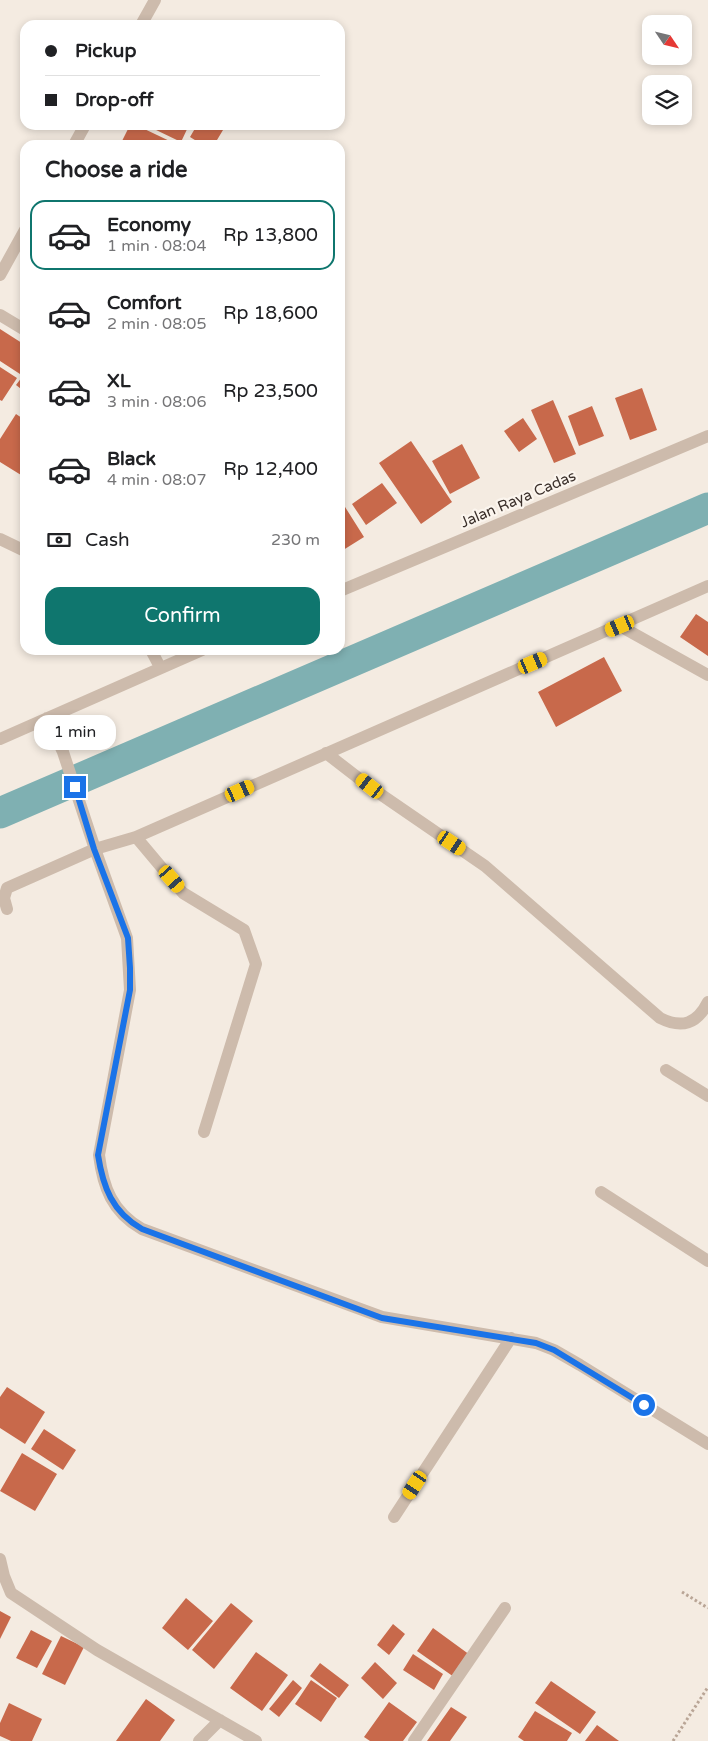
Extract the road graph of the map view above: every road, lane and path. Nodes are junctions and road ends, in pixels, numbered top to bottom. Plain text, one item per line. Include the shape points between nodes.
1 (155, 0) edge
2 (144, 20) edge
3 (20, 239) edge
4 (0, 275) edge
5 (0, 315) edge
6 (20, 327) edge
7 (708, 436) edge
8 (0, 539) edge
9 (20, 549) edge
10 (708, 586) edge
11 (345, 589) edge
12 (620, 626) junction
13 (154, 655) edge
14 (190, 655) edge
15 (160, 668) junction
16 (708, 675) edge
17 (47, 718) junction
18 (0, 739) edge
19 (326, 753) junction
20 (136, 837) junction
21 (94, 849) junction
22 (7, 909) dead end
23 (708, 1002) edge
24 (666, 1070) dead end
25 (708, 1096) edge
26 (204, 1132) dead end
27 (602, 1192) dead end
28 (708, 1261) edge
29 (512, 1338) junction
30 (708, 1444) edge
31 (394, 1517) dead end
32 (0, 1559) edge
33 (682, 1592) dead end
34 (505, 1608) dead end
35 (708, 1608) edge
36 (708, 1687) edge
37 (220, 1720) junction
38 (199, 1741) edge
39 (256, 1741) edge
40 (414, 1741) edge
41 (673, 1741) edge

1 - 2 street
3 - 4 street
5 - 6 street
7 - 11 street, Jalan Raya Cadas
8 - 9 street
10 - 12 street
12 - 16 street
12 - 19 street
13 - 15 street
14 - 15 street
15 - 17 street
17 - 18 street
17 - 21 street via 63,752
19 - 20 street
19 - 23 street via 485,866 660,1018 681,1025 695,1020
20 - 21 street
20 - 26 street via 184,892 244,930 256,964
21 - 22 street via 7,888 4,898
21 - 29 street via 128,938 130,968 130,990 98,1155 101,1177 114,1204 142,1229 382,1318
24 - 25 street
27 - 28 street
29 - 30 street via 554,1350
29 - 31 street
32 - 37 street via 11,1593 97,1650
33 - 35 path
34 - 40 street
36 - 41 path
37 - 38 street
37 - 39 street

